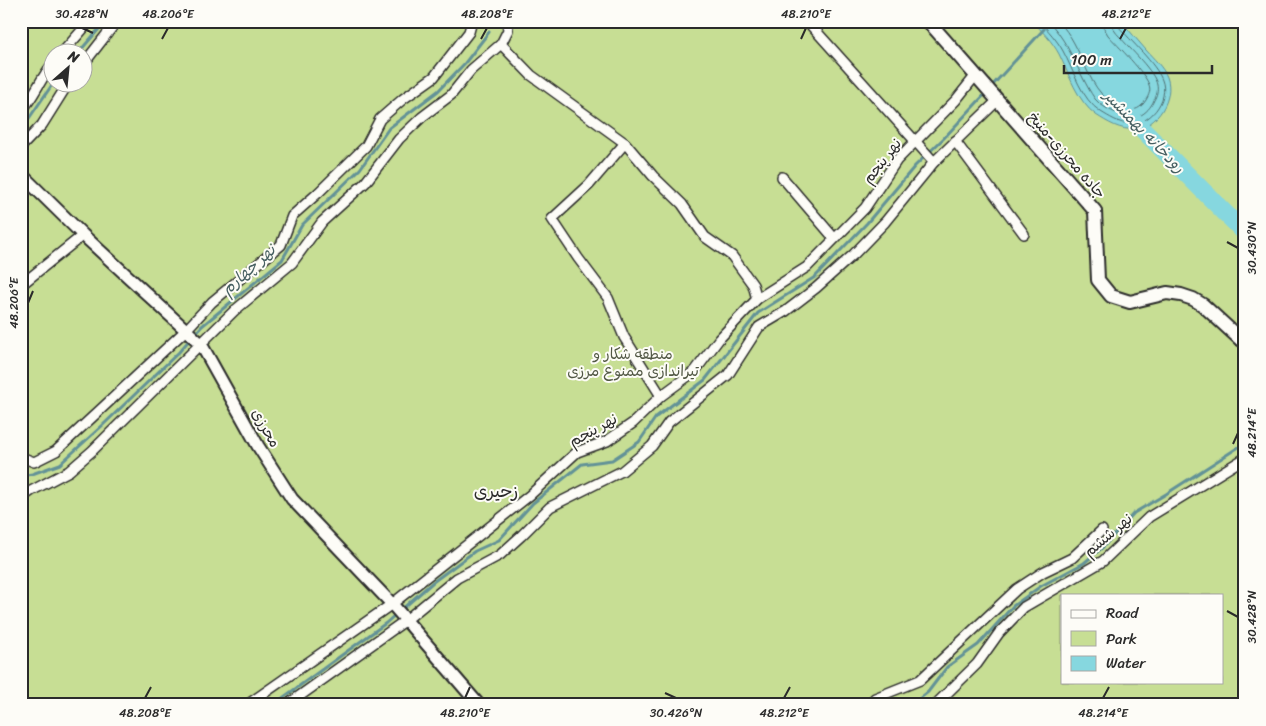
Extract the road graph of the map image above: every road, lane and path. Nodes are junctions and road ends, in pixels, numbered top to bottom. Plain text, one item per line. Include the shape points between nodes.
1 (90, 21) edge
2 (117, 21) edge
3 (472, 21) edge
4 (507, 21) edge
5 (807, 21) edge
6 (928, 21) edge
7 (72, 42) edge
8 (501, 44) junction
9 (92, 53) edge
10 (42, 79) edge
11 (980, 80) junction
12 (63, 92) edge
13 (996, 98) junction
14 (21, 111) edge
15 (916, 141) junction
16 (955, 141) junction
17 (625, 143) junction
18 (21, 148) edge
19 (933, 160) junction
20 (21, 174) edge
21 (782, 177) dead end
22 (1024, 234) dead end
23 (83, 235) junction
24 (834, 238) junction
25 (21, 285) edge
26 (757, 299) junction
27 (193, 337) junction
28 (1245, 342) edge
29 (661, 396) junction
30 (21, 457) edge
31 (1245, 458) edge
32 (21, 498) edge
33 (1102, 530) dead end
34 (394, 606) junction
35 (405, 619) junction
36 (247, 705) edge
37 (287, 705) edge
38 (479, 705) edge
39 (868, 705) edge
40 (935, 705) edge

1 - 7 street
2 - 9 street
3 - 27 street via 470,32 434,77 380,120 366,146 292,216 281,245 212,302
4 - 8 street via 508,30
5 - 15 street
6 - 11 main road
8 - 17 street via 531,76
8 - 27 street via 471,70 451,95 399,139 366,183 322,222 292,263 234,311
10 - 14 street
11 - 13 main road, جاده محرزی-منیخ
11 - 15 street, نهر پنجم
12 - 18 street via 42,125
13 - 16 street
13 - 28 main road, جاده محرزی-منیخ via 1095,211 1098,280 1111,296 1130,302 1167,293 1187,297 1203,305
15 - 19 street
15 - 24 street, نهر پنجم via 897,160 865,208
16 - 19 street
16 - 22 street
17 - 26 street via 682,204 705,237 732,256 754,285
17 - 29 street via 589,185 552,219 608,298 624,337
19 - 35 street via 885,222 854,254 816,288 759,327 728,375 669,422 652,446 622,471 550,507 500,555 456,578
20 - 23 street, محرزی
21 - 24 street
23 - 25 street
23 - 27 street, محرزی
24 - 26 street, نهر پنجم via 807,267
26 - 29 street, نهر پنجم via 719,339 695,371
27 - 30 street via 56,450 34,462
27 - 32 street via 142,400 92,451 69,472
27 - 34 street, محرزی via 292,499
29 - 34 street, نهر پنجم via 633,423 607,441 577,452 530,495
31 - 40 street, نهر ششم via 1150,517 1103,561 1024,607 977,664
33 - 39 street via 1072,558 1017,589 920,680 875,698
34 - 35 street, محرزی
34 - 36 street, نهر پنجم
35 - 37 street
35 - 38 street, محرزی

